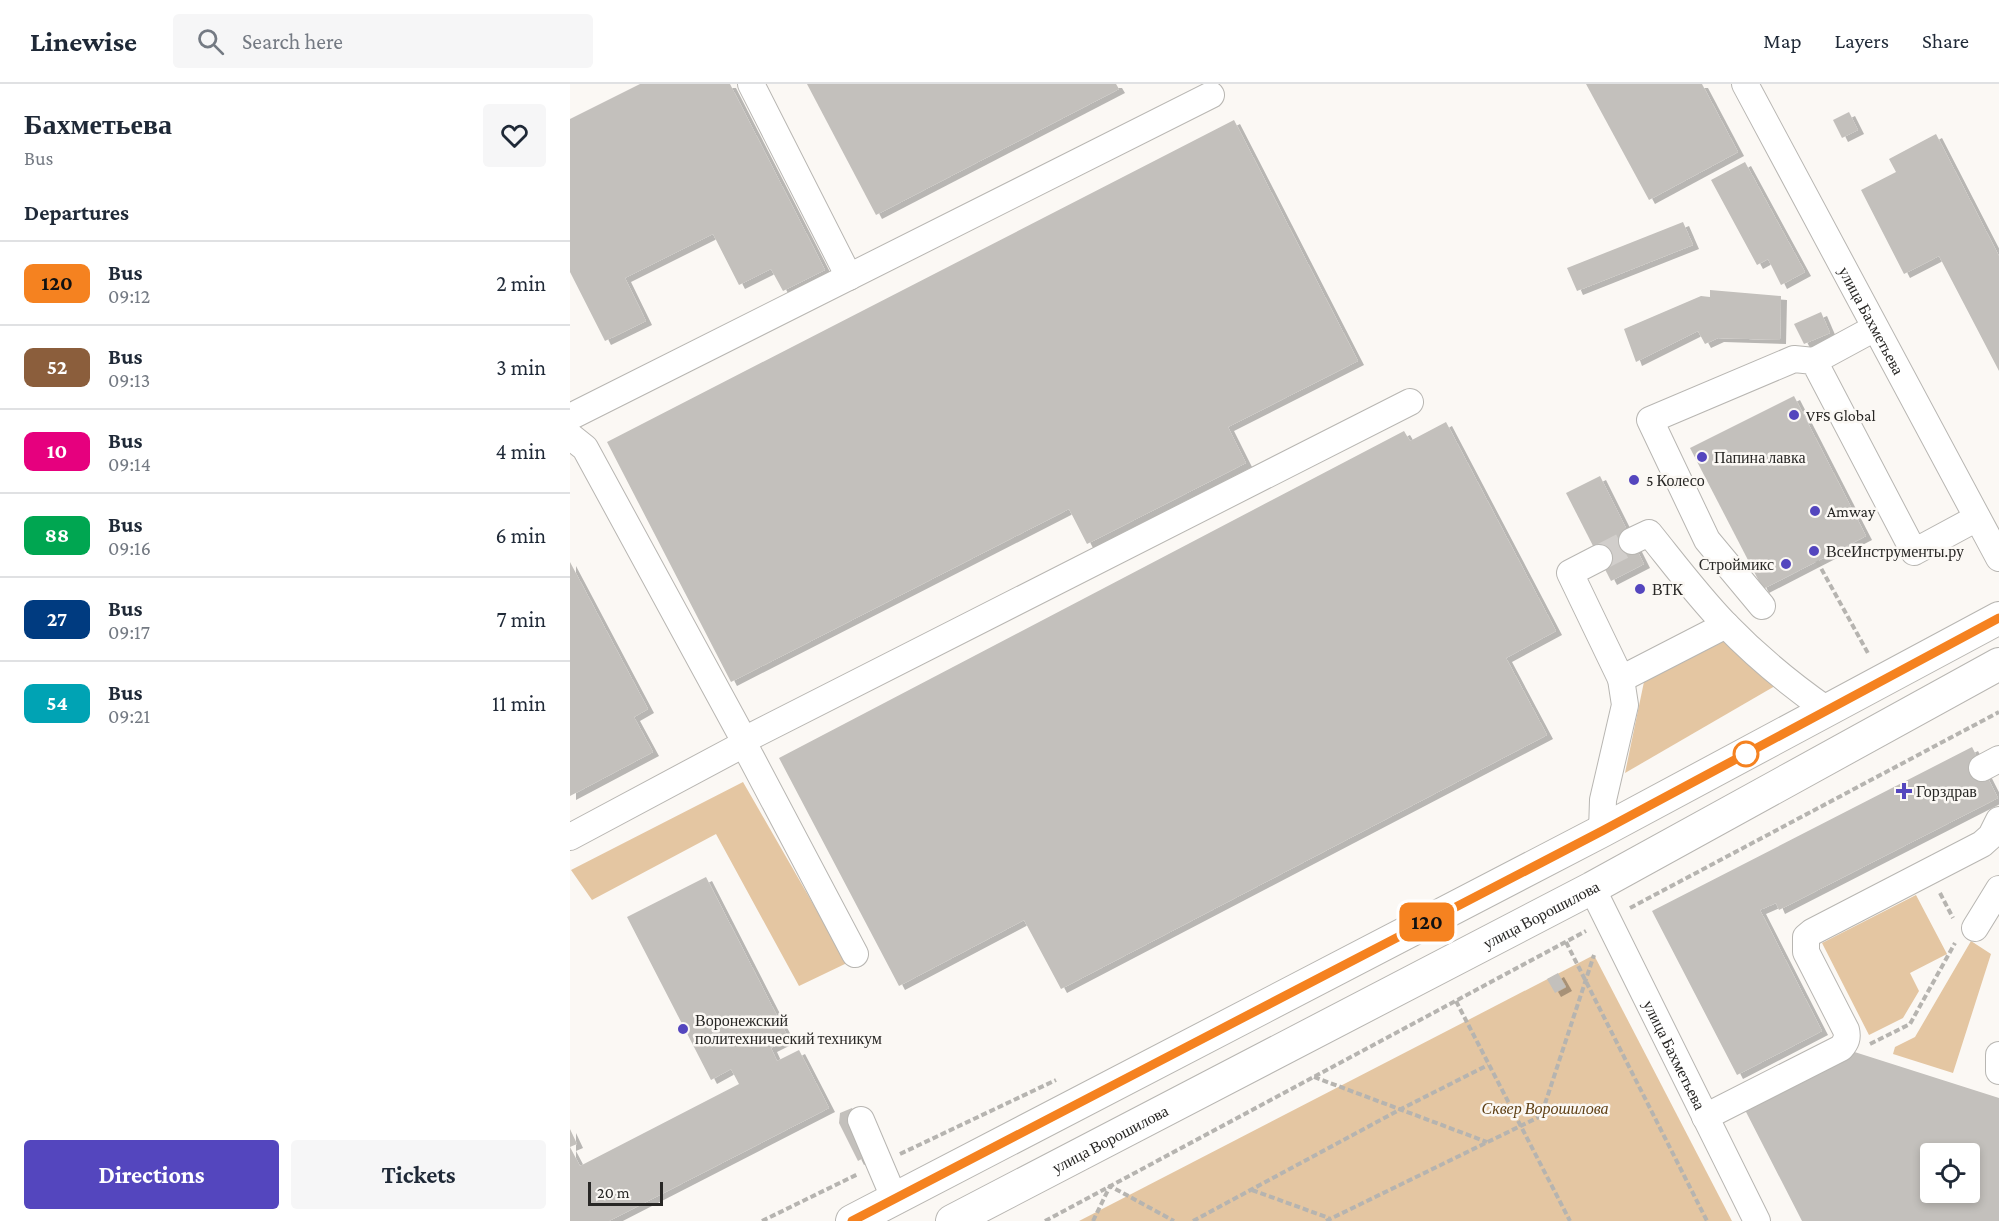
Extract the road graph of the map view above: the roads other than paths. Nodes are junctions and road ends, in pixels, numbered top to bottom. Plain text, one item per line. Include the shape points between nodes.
1 (751, 84) edge
2 (1745, 84) edge
3 (1211, 94) dead end
4 (849, 277) junction
5 (1875, 328) junction
6 (1814, 361) junction
7 (1410, 402) dead end
8 (570, 417) edge
9 (570, 436) edge
10 (1977, 518) junction
11 (1632, 541) tunnel mouth
12 (1599, 558) tunnel mouth
13 (1999, 558) edge
14 (1762, 606) dead end
15 (1999, 618) edge
16 (1726, 625) junction
17 (1999, 664) edge
18 (1621, 679) junction
19 (1827, 710) junction
20 (744, 742) junction
21 (1999, 820) edge
22 (1602, 831) junction
23 (570, 837) edge
24 (1592, 888) junction
25 (1999, 889) edge
26 (1964, 928) road end
27 (855, 954) dead end
28 (1999, 1055) edge
29 (1999, 1071) edge
30 (1706, 1117) junction
31 (861, 1120) dead end
32 (895, 1200) junction
33 (957, 1220) edge
34 (852, 1221) edge
35 (1757, 1221) edge

1 - 4 street
2 - 5 street, улица Бахметьева
3 - 4 street
4 - 8 street
5 - 6 street
5 - 10 street, улица Бахметьева
6 - 10 street via 1914,552
6 - 14 street via 1794,359 1650,420 1707,540
7 - 20 street
9 - 20 street via 585,448
10 - 13 street, улица Бахметьева
11 - 16 street via 1649,533
12 - 18 street via 1570,573
15 - 19 main road
16 - 18 street
16 - 19 street
17 - 24 main road, улица Ворошилова
18 - 22 street via 1625,705 1603,800
19 - 22 main road
20 - 23 street
20 - 27 street
21 - 30 street via 1982,844 1806,937 1806,951 1846,1030 1846,1040 1840,1048
22 - 32 main road
24 - 30 street, улица Бахметьева
24 - 33 main road, улица Ворошилова
25 - 26 street
28 - 29 street
30 - 35 street, улица Бахметьева
31 - 32 street
32 - 34 main road

